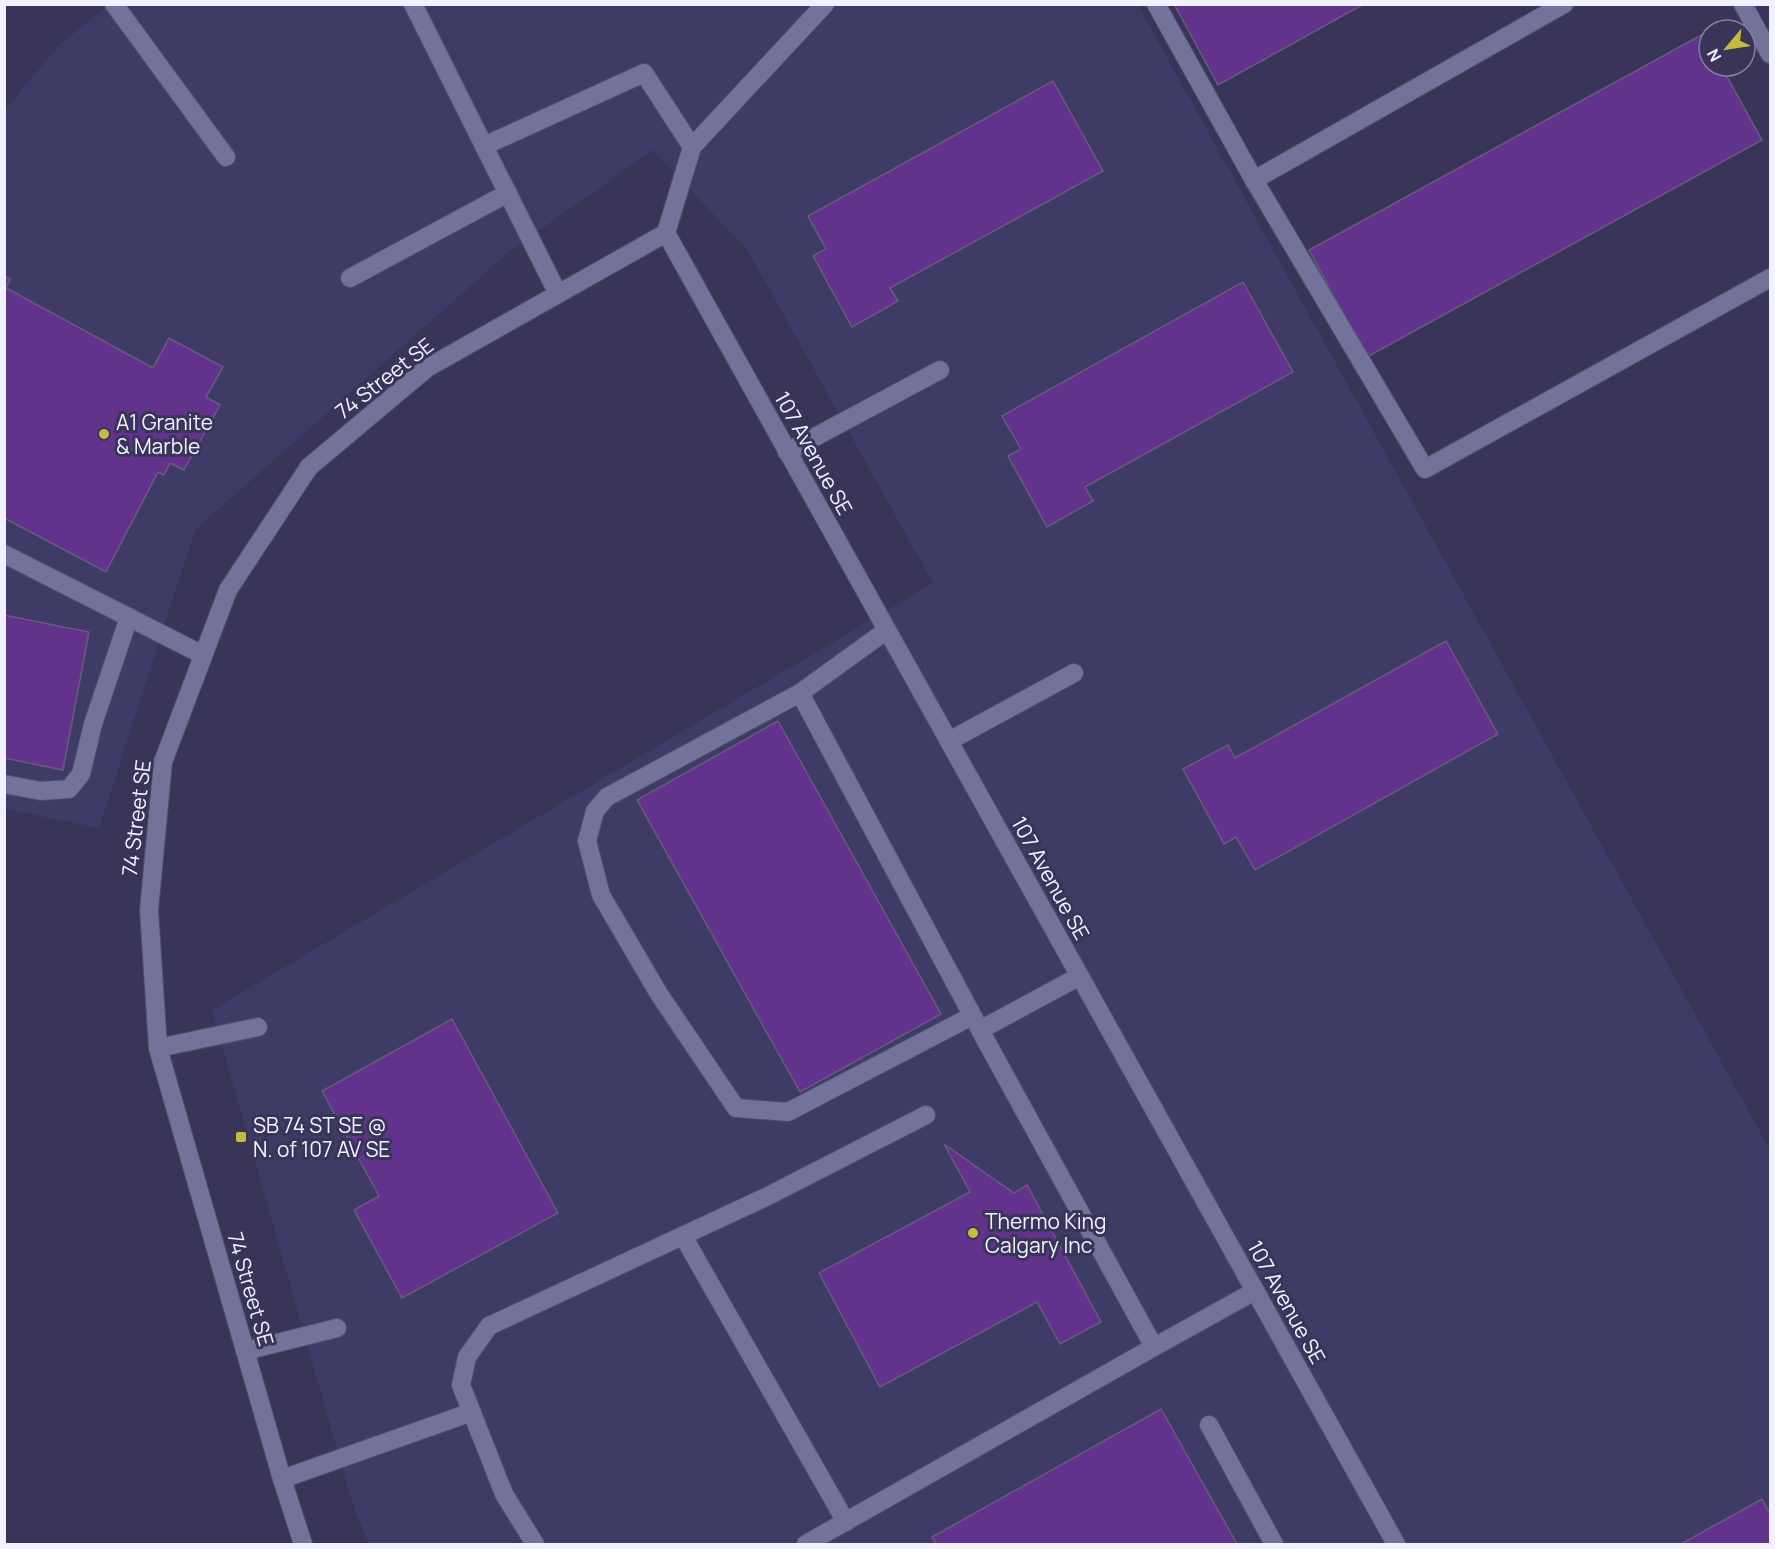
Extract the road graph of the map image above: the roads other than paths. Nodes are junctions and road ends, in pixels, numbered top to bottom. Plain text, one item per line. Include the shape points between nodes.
1 (114, 4) edge
2 (413, 4) edge
3 (825, 4) edge
4 (1156, 4) edge
5 (1564, 4) edge
6 (1743, 4) edge
7 (1770, 54) edge
8 (484, 146) junction
9 (692, 147) junction
10 (226, 157) dead end
11 (1254, 180) junction
12 (508, 193) junction
13 (666, 233) junction
14 (350, 278) dead end
15 (1770, 278) edge
16 (558, 294) junction
17 (940, 370) dead end
18 (788, 452) junction
19 (4, 554) edge
20 (129, 617) junction
21 (887, 630) junction
22 (203, 655) junction
23 (1074, 673) dead end
24 (800, 693) junction
25 (949, 741) junction
26 (4, 784) edge
27 (1080, 976) junction
28 (976, 1023) junction
29 (258, 1028) dead end
30 (158, 1048) junction
31 (926, 1115) dead end
32 (683, 1236) junction
33 (1255, 1291) junction
34 (337, 1328) dead end
35 (1154, 1347) junction
36 (245, 1351) junction
37 (472, 1412) junction
38 (1209, 1425) dead end
39 (282, 1479) junction
40 (846, 1522) junction
41 (303, 1545) edge
42 (535, 1545) edge
43 (806, 1545) edge
44 (1274, 1545) edge
45 (1396, 1545) edge

1 - 10 street
2 - 8 street
3 - 9 street
4 - 11 street
5 - 11 street
6 - 7 street
8 - 9 street via 644,73
8 - 12 street
9 - 13 street
11 - 15 street via 1425,469
12 - 14 street
12 - 16 street
13 - 16 street, 74 Street SE
13 - 18 street, 107 Avenue SE
16 - 22 street, 74 Street SE via 427,368 309,467 228,590
17 - 18 street
18 - 21 street, 107 Avenue SE
19 - 20 street
20 - 22 street
20 - 26 street via 93,724 81,774 69,789 41,791
21 - 24 street
21 - 25 street, 107 Avenue SE
22 - 30 street, 74 Street SE via 163,762 148,910
23 - 25 street
24 - 28 street
24 - 28 street via 607,797 595,811 587,841 601,895 659,994 736,1108 788,1112
25 - 27 street, 107 Avenue SE
27 - 28 street
27 - 33 street, 107 Avenue SE
28 - 35 street
29 - 30 street
30 - 36 street, 74 Street SE
31 - 32 street
32 - 37 street via 489,1326 467,1357 461,1385
32 - 40 street
33 - 35 street
33 - 45 street, 107 Avenue SE
34 - 36 street
35 - 40 street
36 - 39 street, 74 Street SE
37 - 39 street
37 - 42 street via 504,1494
38 - 44 street
39 - 41 street, 74 Street SE
40 - 43 street

